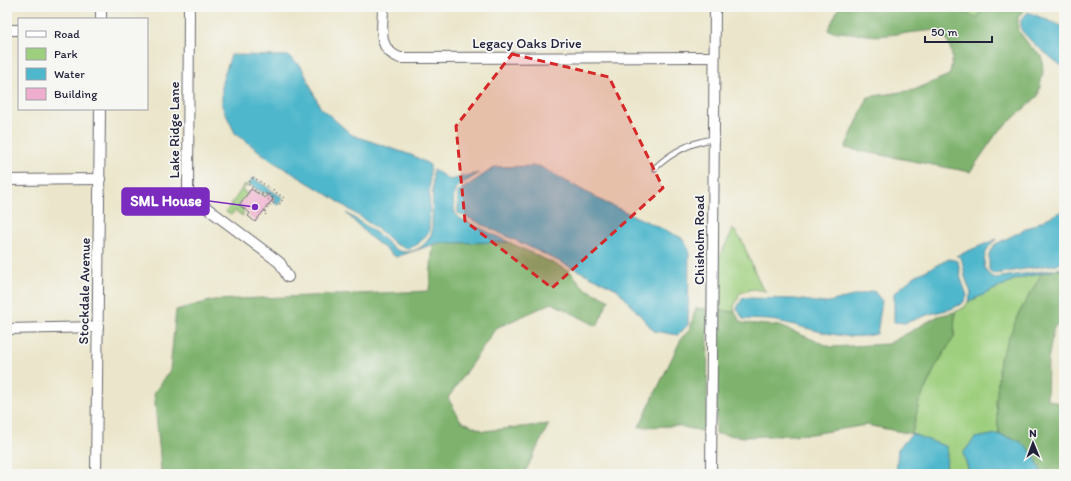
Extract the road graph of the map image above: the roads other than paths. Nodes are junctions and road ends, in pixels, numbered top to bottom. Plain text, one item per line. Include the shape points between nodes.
1 (101, 7) edge
2 (189, 7) edge
3 (383, 7) edge
4 (715, 7) edge
5 (101, 18) edge
6 (7, 30) edge
7 (18, 30) edge
8 (714, 57) junction
9 (100, 110) edge
10 (714, 139) junction
11 (655, 168) dead end
12 (100, 179) junction
13 (7, 180) edge
14 (288, 277) dead end
15 (98, 327) junction
16 (7, 329) edge
17 (96, 474) edge
18 (711, 474) edge

1 - 5 street
2 - 14 street, Lake Ridge Lane via 188,190 192,197 280,263
3 - 8 street, Legacy Oaks Drive via 383,42 392,55 400,58
4 - 8 street, Chisholm Road
6 - 7 street
8 - 10 street, Chisholm Road
9 - 12 street, Stockdale Avenue
10 - 11 lane via 696,142 678,150
10 - 18 street, Chisholm Road
12 - 13 street
12 - 15 street, Stockdale Avenue
15 - 16 street
15 - 17 street, Stockdale Avenue

